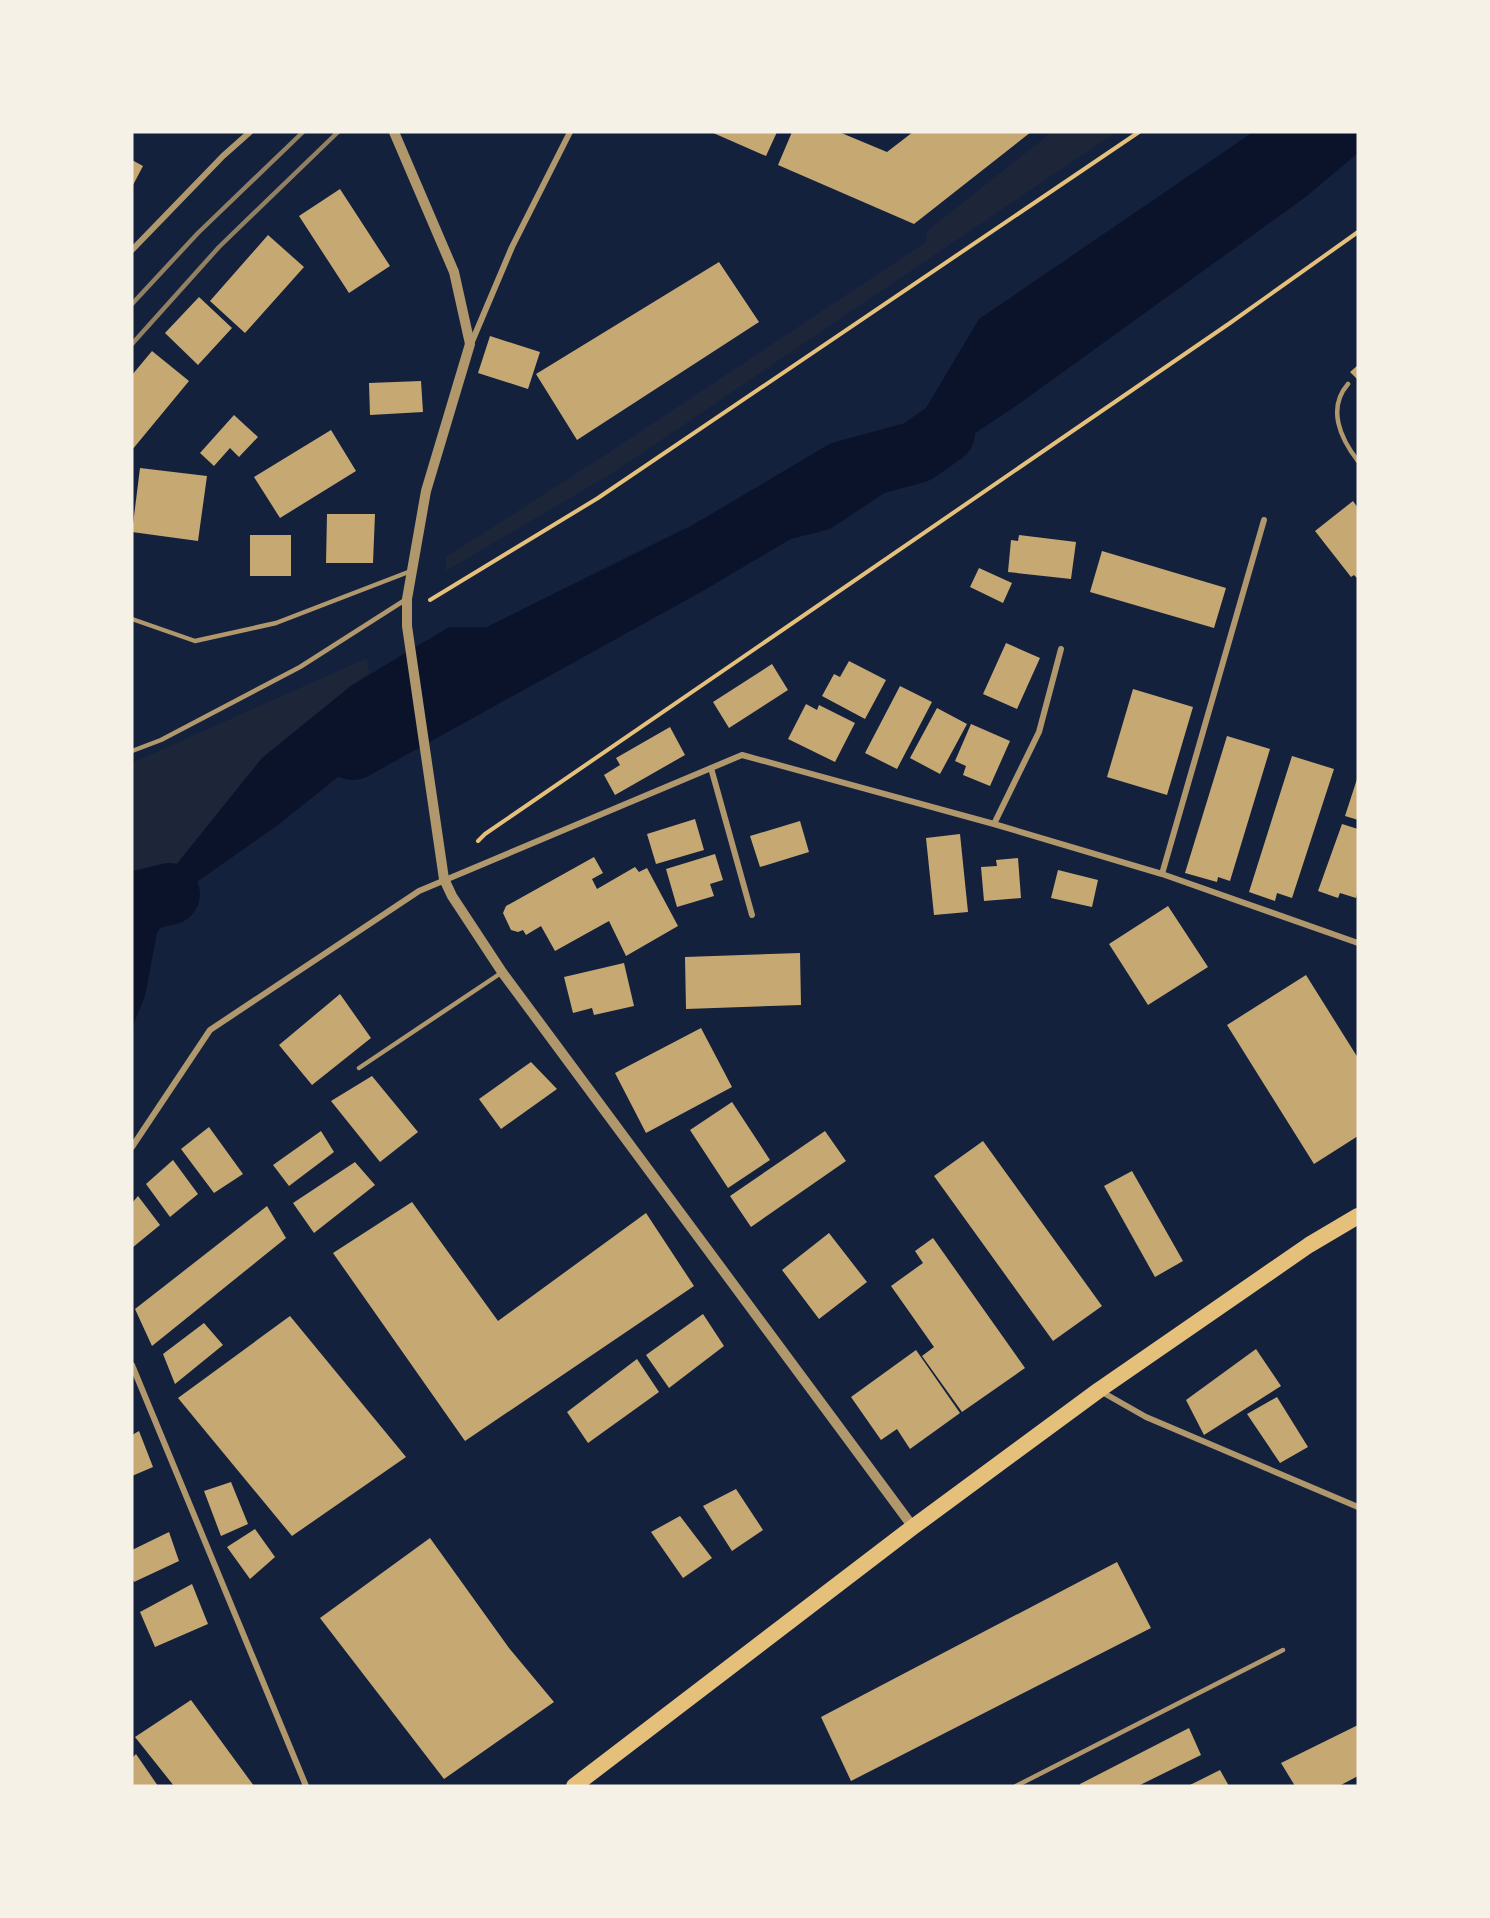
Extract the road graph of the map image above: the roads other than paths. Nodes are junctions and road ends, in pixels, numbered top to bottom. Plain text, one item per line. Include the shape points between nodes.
1 (250, 132) edge
2 (394, 132) edge
3 (570, 132) edge
4 (132, 250) edge
5 (470, 344) junction
6 (1348, 384) dead end
7 (1358, 461) edge
8 (1264, 520) dead end
9 (412, 571) junction
10 (406, 599) junction
11 (132, 619) edge
12 (1061, 649) dead end
13 (132, 752) edge
14 (711, 768) junction
15 (994, 824) junction
16 (1162, 874) junction
17 (444, 879) junction
18 (752, 915) dead end
19 (1358, 943) edge
20 (502, 972) junction
21 (358, 1068) dead end
22 (132, 1147) edge
23 (1358, 1216) edge
24 (132, 1365) edge
25 (1099, 1390) junction
26 (1358, 1507) edge
27 (913, 1527) junction
28 (1283, 1650) dead end
29 (306, 1786) edge
30 (574, 1786) edge
31 (1016, 1786) edge

1 - 4 street
2 - 5 street via 453,272
3 - 5 street via 512,247
5 - 9 street via 426,491
6 - 7 lane via 1339,394 1336,419
8 - 16 street
9 - 10 street
9 - 11 lane via 276,623 195,641
10 - 13 lane via 300,667
10 - 17 street
12 - 15 street via 1039,732
14 - 15 street via 742,755
14 - 17 street
14 - 18 street
15 - 16 street
16 - 19 street
17 - 20 street
17 - 22 street via 419,891 210,1030
20 - 21 lane
20 - 27 street
23 - 25 highway via 1309,1245
24 - 29 street
25 - 26 street via 1146,1417
25 - 27 highway
27 - 30 highway
28 - 31 lane

